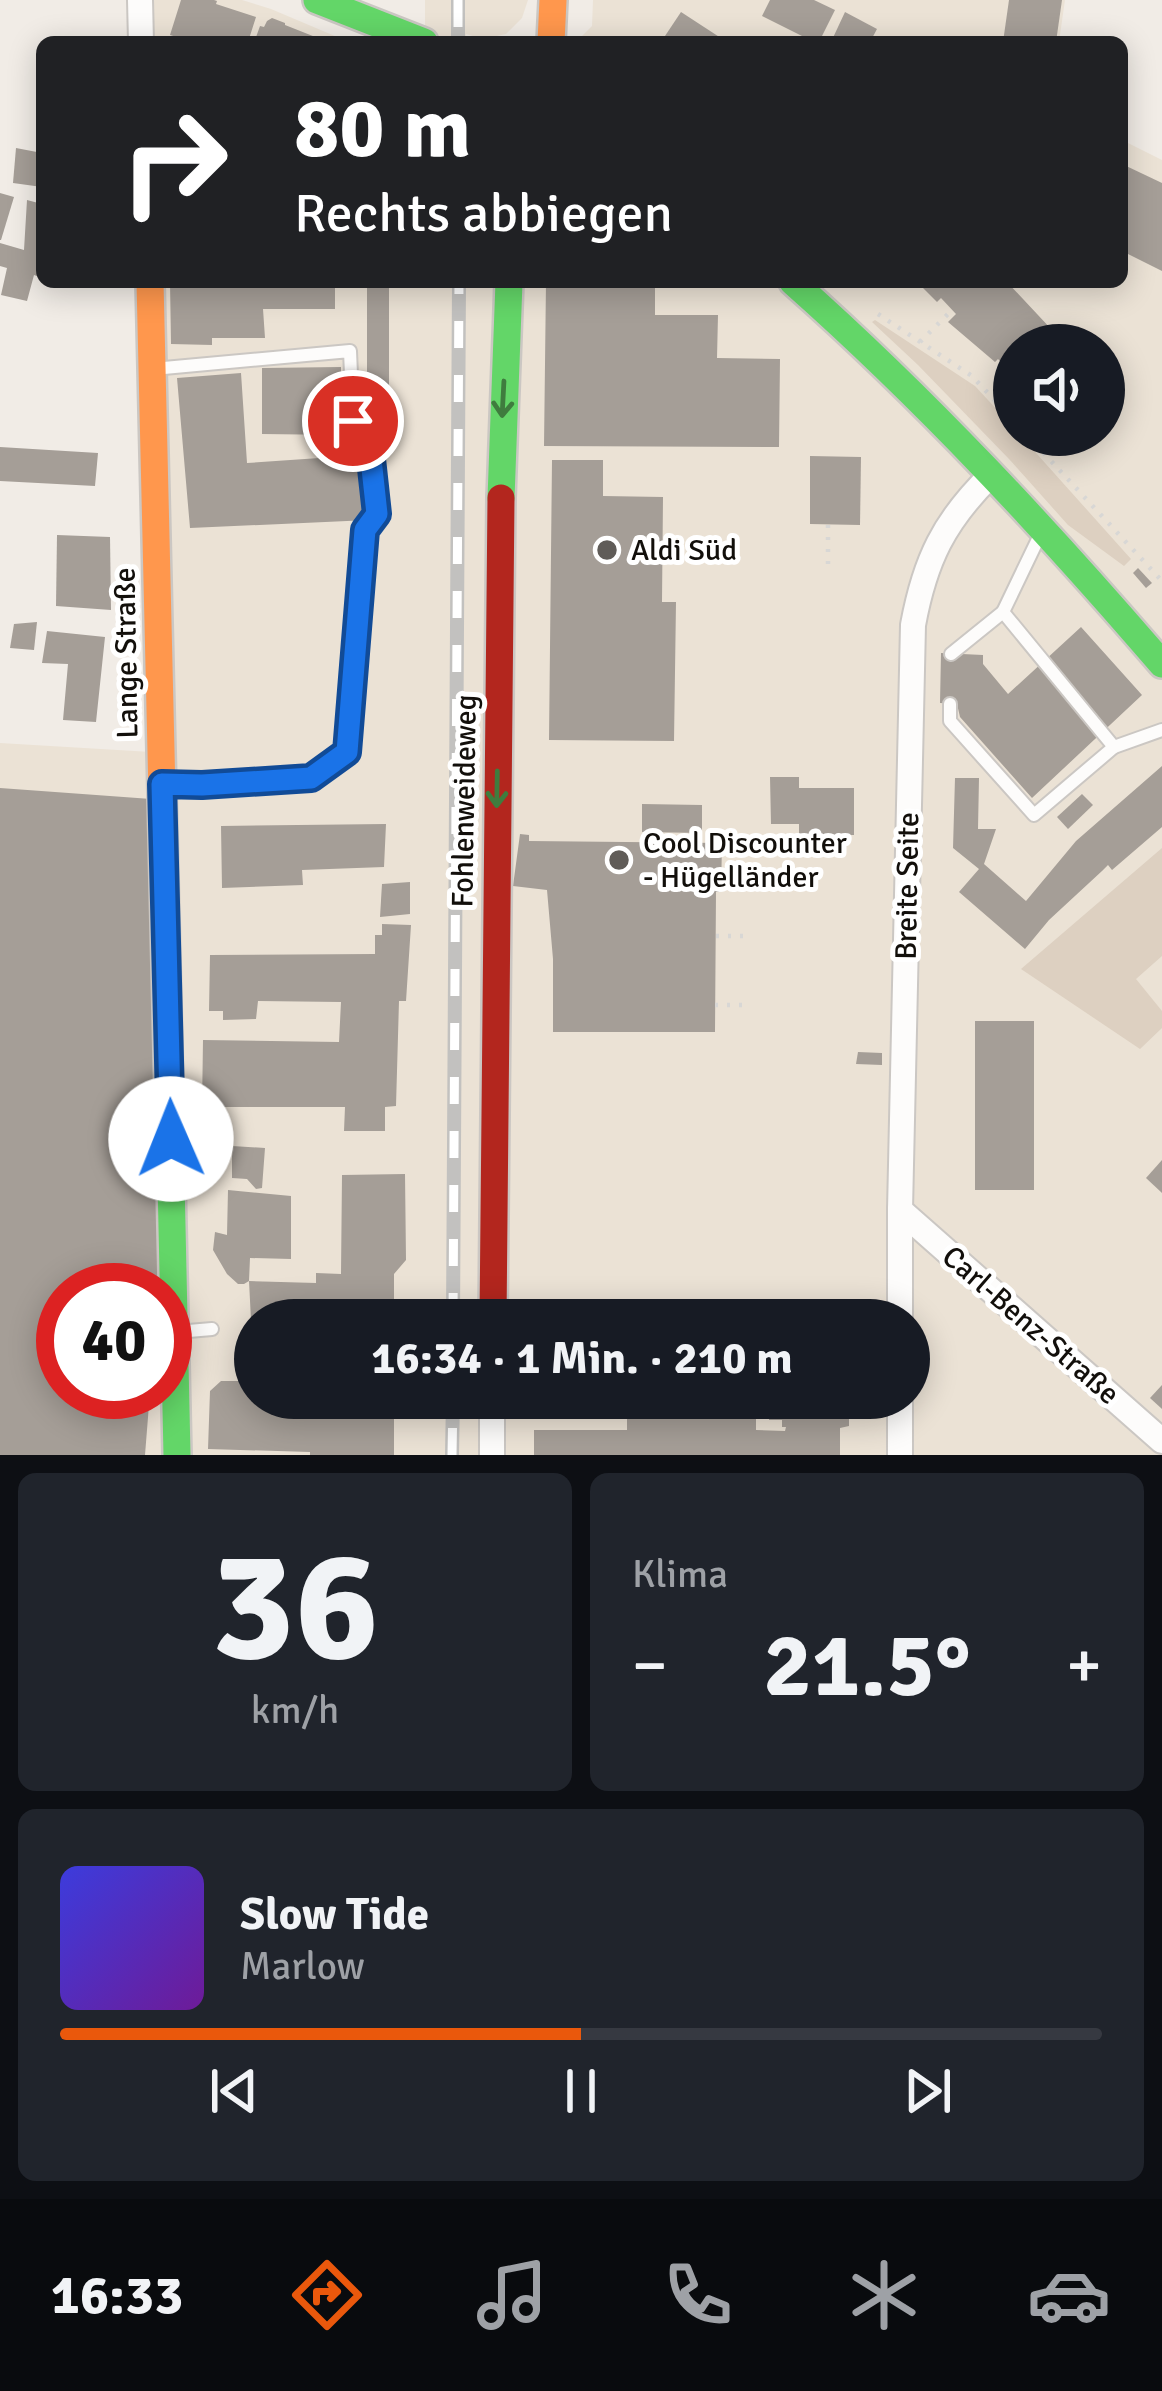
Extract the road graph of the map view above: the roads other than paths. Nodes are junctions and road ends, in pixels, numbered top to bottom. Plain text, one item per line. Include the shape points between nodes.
1 (140, 0) edge
2 (316, 0) edge
3 (554, 0) edge
4 (141, 36) edge
5 (409, 36) edge
6 (551, 36) edge
7 (150, 288) edge
8 (509, 288) edge
9 (800, 288) edge
10 (153, 370) junction
11 (991, 476) junction
12 (1043, 529) junction
13 (1003, 612) junction
14 (951, 653) dead end
15 (1162, 664) edge
16 (950, 704) dead end
17 (1162, 730) edge
18 (1114, 748) junction
19 (162, 784) junction
20 (900, 1210) junction
21 (173, 1263) edge
22 (493, 1299) edge
23 (900, 1299) edge
24 (212, 1329) dead end
25 (192, 1331) edge
26 (176, 1419) edge
27 (492, 1419) edge
28 (900, 1419) edge
29 (1162, 1442) edge
30 (177, 1455) edge
31 (492, 1455) edge
32 (900, 1455) edge

1 - 4 street
2 - 5 street
3 - 6 street
7 - 10 street, Lange Straße
8 -> 22 street, Fohlenweideweg
9 - 11 street
10 - 19 street, Lange Straße
10 - 19 lane via 350,351 353,421 370,450 377,514 365,530 347,752 311,778
11 - 12 street
11 - 20 street, Breite Seite via 931,555 914,625
12 - 13 lane
12 - 15 street
13 - 14 lane
13 - 18 lane
16 - 18 lane via 950,721 1034,815
17 - 18 lane
19 - 21 street, Lange Straße
20 - 23 street, Breite Seite
20 - 29 street, Carl-Benz-Straße
24 - 25 lane
26 - 30 street, Lange Straße
27 - 31 street
28 - 32 street

